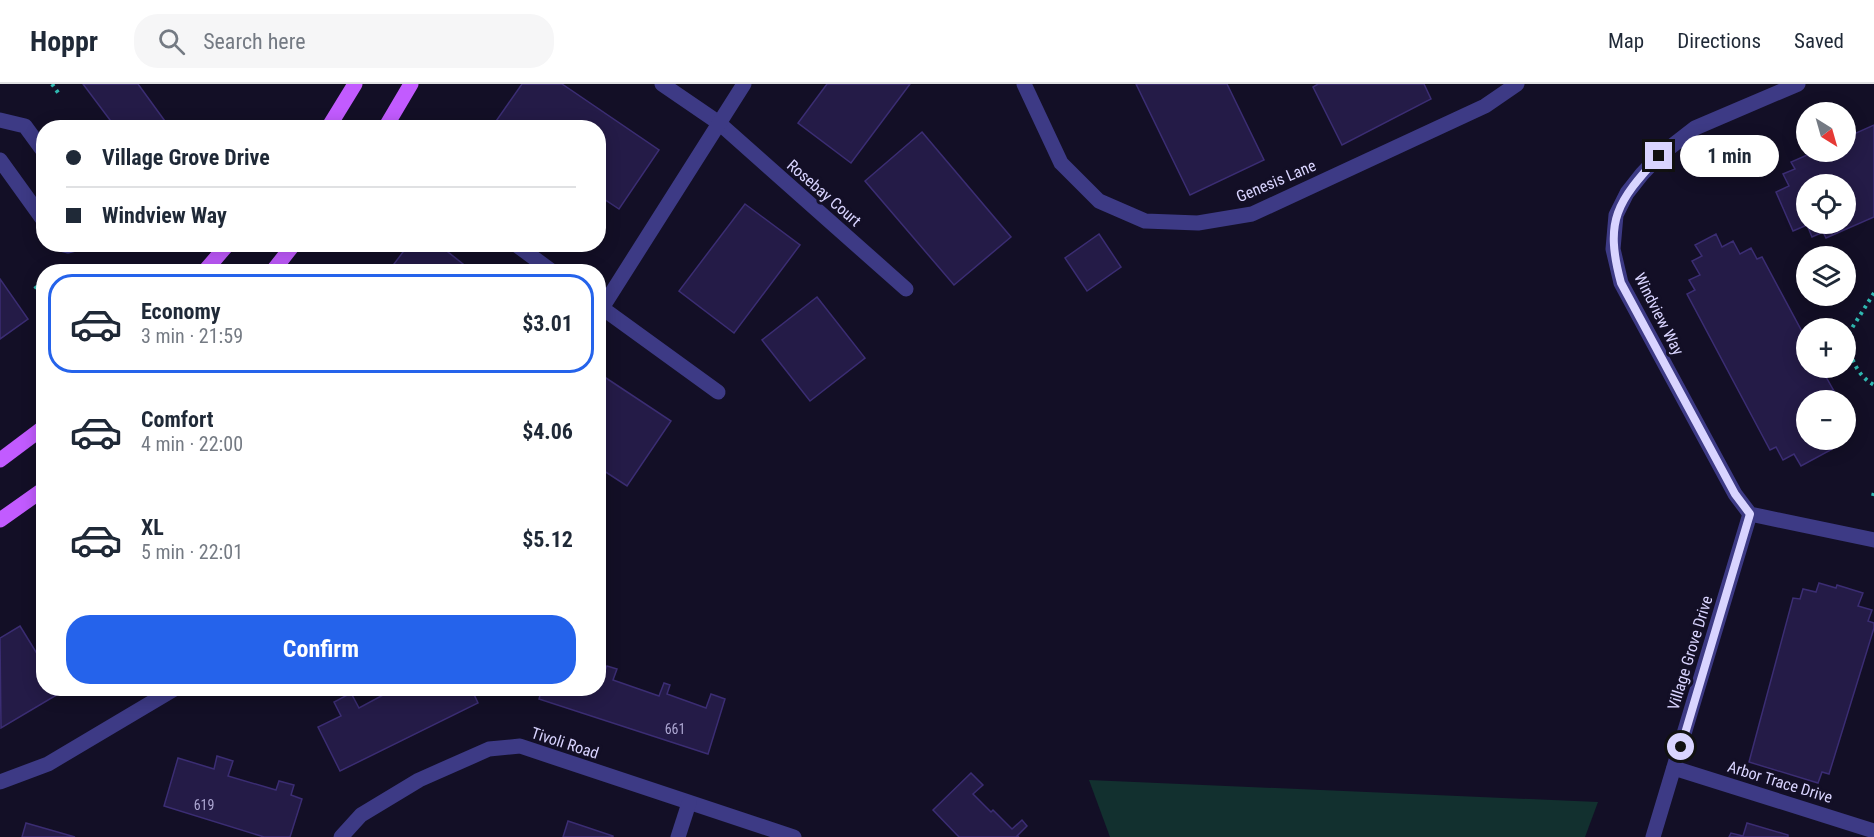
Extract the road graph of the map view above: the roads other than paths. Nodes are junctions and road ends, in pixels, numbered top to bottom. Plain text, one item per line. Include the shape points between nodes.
1 (355, 84) edge
2 (411, 84) edge
3 (662, 84) edge
4 (744, 84) edge
5 (1024, 84) edge
6 (1517, 84) edge
7 (1798, 84) edge
8 (0, 120) edge
9 (333, 120) edge
10 (390, 120) edge
11 (719, 123) junction
12 (36, 141) edge
13 (0, 160) edge
14 (36, 210) edge
15 (221, 252) edge
16 (288, 252) edge
17 (526, 252) edge
18 (211, 264) edge
19 (278, 264) edge
20 (541, 264) edge
21 (906, 289) dead end
22 (606, 297) edge
23 (606, 310) edge
24 (718, 392) dead end
25 (36, 433) edge
26 (0, 460) edge
27 (36, 495) edge
28 (1750, 514) junction
29 (0, 520) edge
30 (1874, 540) edge
31 (163, 696) edge
32 (1674, 768) junction
33 (0, 782) edge
34 (688, 803) junction
35 (1874, 831) edge
36 (341, 837) edge
37 (678, 837) edge
38 (794, 837) edge
39 (1653, 837) edge

1 - 9 main road
2 - 10 main road
3 - 11 street, Rosebay Court
4 - 11 street
5 - 6 street, Genesis Lane via 1061,163 1099,201 1145,221 1198,223 1252,214 1485,106
7 - 28 street, Windview Way via 1695,128 1677,141 1628,193 1616,215 1613,231 1621,283 1735,494
8 - 12 street via 25,126
11 - 21 street, Rosebay Court
11 - 22 street
13 - 14 street
15 - 18 main road
16 - 19 main road
17 - 20 street
23 - 24 street
25 - 26 main road
27 - 29 main road
28 - 30 street
28 - 32 street, Village Grove Drive
31 - 33 street via 48,764
32 - 35 street, Arbor Trace Drive
32 - 39 street, Village Grove Drive
34 - 36 street, Tivoli Road via 520,746 489,749 409,786 361,815
34 - 37 street
34 - 38 street, Tivoli Road

